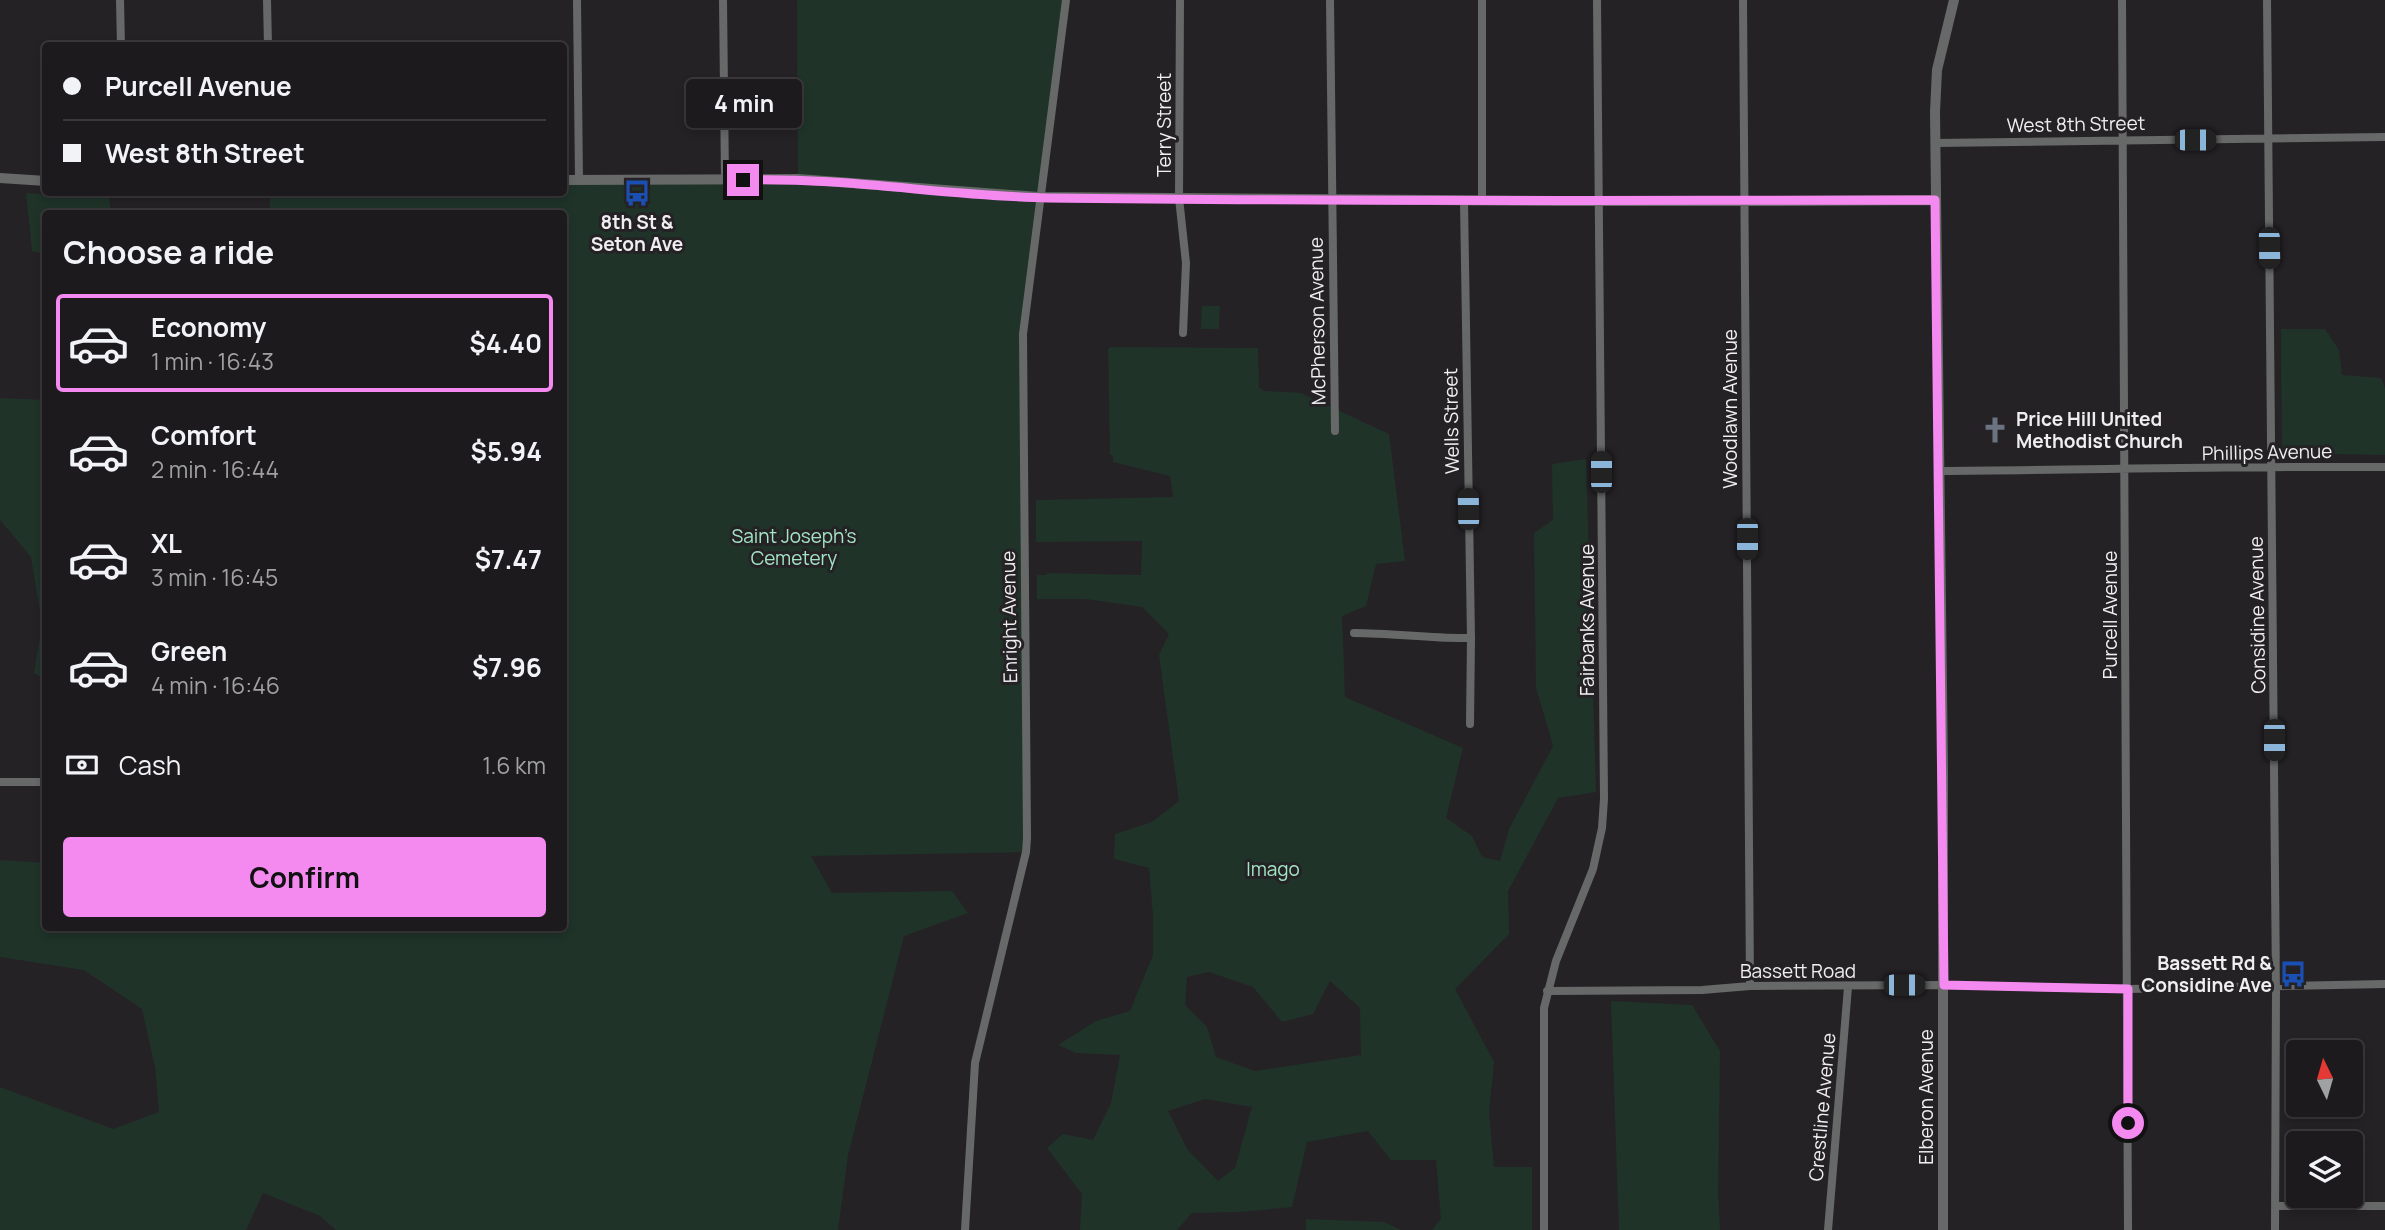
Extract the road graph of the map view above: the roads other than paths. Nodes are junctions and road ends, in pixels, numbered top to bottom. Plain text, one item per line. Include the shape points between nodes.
1 (120, 0) edge
2 (267, 0) edge
3 (577, 0) edge
4 (723, 0) edge
5 (1066, 0) edge
6 (1180, 0) edge
7 (1330, 0) edge
8 (1482, 0) edge
9 (1597, 0) edge
10 (1743, 0) edge
11 (1955, 0) edge
12 (2122, 0) edge
13 (2267, 0) edge
14 (121, 42) edge
15 (268, 42) edge
16 (2385, 137) edge
17 (2268, 140) junction
18 (2123, 141) junction
19 (1935, 143) junction
20 (0, 178) edge
21 (567, 180) edge
22 (579, 180) junction
23 (725, 180) junction
24 (42, 181) edge
25 (1039, 197) junction
26 (1179, 198) junction
27 (1331, 200) junction
28 (1935, 200) junction
29 (1464, 201) junction
30 (1482, 201) junction
31 (1183, 333) dead end
32 (1335, 431) dead end
33 (2271, 466) junction
34 (2385, 467) edge
35 (2125, 470) junction
36 (1939, 471) junction
37 (1354, 633) dead end
38 (1471, 639) junction
39 (1470, 724) dead end
40 (0, 782) edge
41 (42, 782) edge
42 (2385, 984) edge
43 (1944, 985) junction
44 (1750, 986) junction
45 (1848, 987) junction
46 (2276, 987) junction
47 (2128, 989) junction
48 (1547, 991) junction
49 (2275, 1206) junction
50 (2385, 1206) edge
51 (965, 1230) edge
52 (1545, 1230) edge
53 (1828, 1230) edge
54 (1943, 1230) edge
55 (2128, 1230) edge
56 (2275, 1230) edge

1 - 14 street
2 - 15 street
3 - 22 street
4 - 23 street
5 - 25 street, Enright Avenue
6 - 26 street, Terry Street
7 - 27 street, McPherson Avenue
8 - 30 street
9 - 48 street, Fairbanks Avenue via 1604,799 1593,869
10 - 44 street, Woodlawn Avenue
11 - 19 street, Elberon Avenue via 1937,70
12 - 18 street, Purcell Avenue
13 - 17 street, Considine Avenue
16 - 17 street, West 8th Street
17 - 18 street, West 8th Street
17 - 33 street, Considine Avenue
18 - 19 street, West 8th Street
18 - 35 street, Purcell Avenue
19 - 28 street, Elberon Avenue
20 - 24 street
21 - 22 street
22 - 23 street
23 - 25 street via 798,179
25 - 26 street
25 - 51 street, Enright Avenue via 1023,334 1026,852 975,1063
26 - 27 street
26 - 31 street, Terry Street via 1186,263
27 - 29 street
27 - 32 street, McPherson Avenue
28 - 30 street, bridge
28 - 36 street, Elberon Avenue
29 - 30 street
29 - 38 street, Wells Street
33 - 34 street, Phillips Avenue
33 - 35 street, Phillips Avenue
33 - 46 street, Considine Avenue
35 - 36 street, Phillips Avenue
35 - 47 street, Purcell Avenue
36 - 43 street, Elberon Avenue
37 - 38 street
38 - 39 street, Wells Street
40 - 41 street
42 - 46 street, Bassett Road
43 - 45 street, Bassett Road
43 - 47 street, Bassett Road
43 - 54 street, Elberon Avenue
44 - 45 street, Bassett Road
44 - 48 street, Bassett Road
45 - 53 street, Crestline Avenue
46 - 47 street, Bassett Road
46 - 49 street, Considine Avenue
47 - 55 street, Purcell Avenue
48 - 52 street, Fairbanks Avenue via 1542,1030
49 - 50 street
49 - 56 street, Considine Avenue

